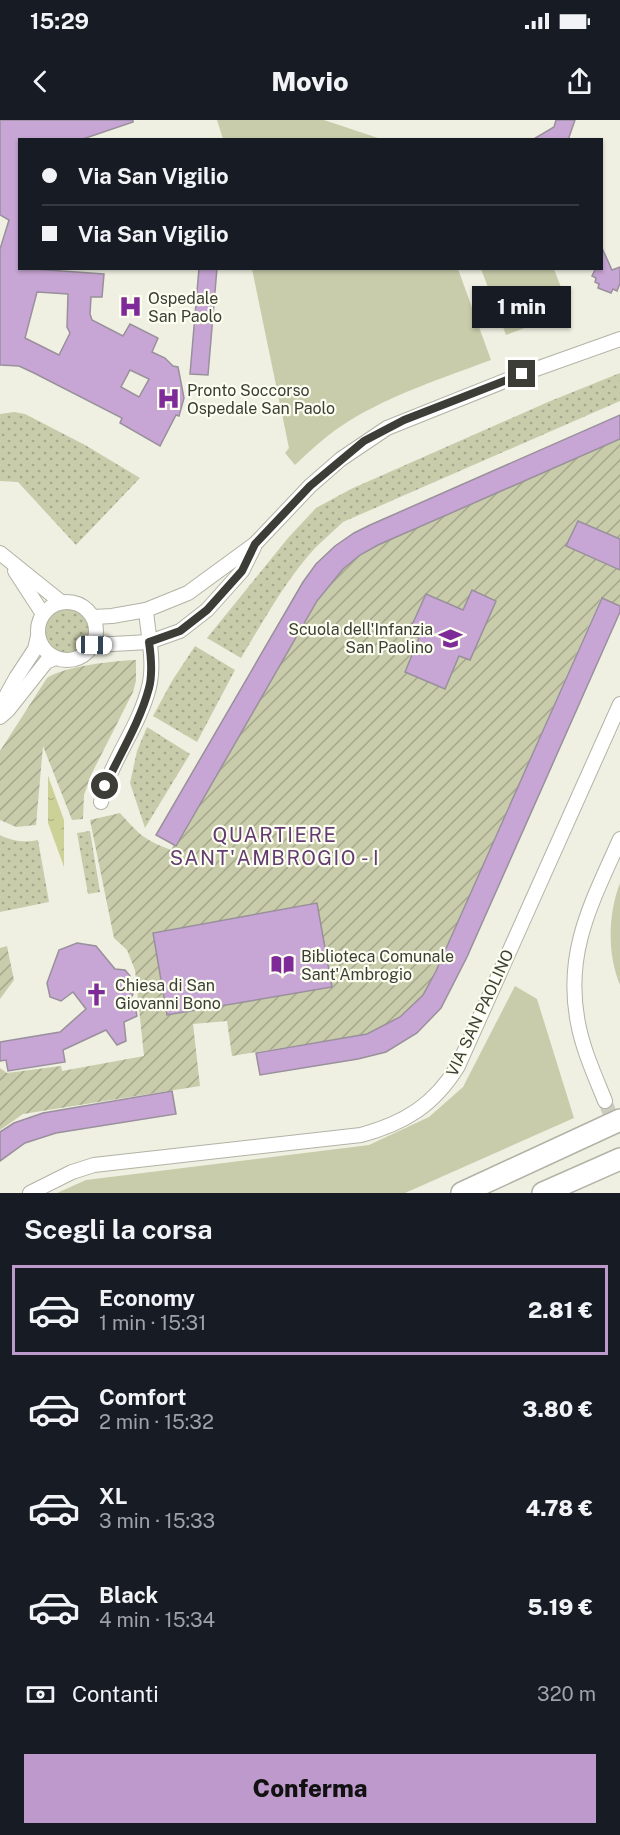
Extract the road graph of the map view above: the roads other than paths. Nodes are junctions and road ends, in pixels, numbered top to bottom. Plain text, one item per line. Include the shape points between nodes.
1 (620, 339) edge
2 (255, 544) junction
3 (3, 557) edge
4 (61, 602) junction
5 (146, 610) junction
6 (43, 614) junction
7 (93, 616) junction
8 (39, 636) junction
9 (149, 642) junction
10 (94, 645) junction
11 (55, 658) junction
12 (620, 704) edge
13 (0, 707) edge
14 (0, 717) edge
15 (101, 802) dead end
16 (620, 839) edge
17 (604, 1101) tunnel mouth
18 (620, 1120) edge
19 (620, 1159) edge
20 (620, 1172) edge
21 (30, 1193) edge
22 (462, 1193) edge
23 (544, 1193) edge

1 - 2 street via 387,428 326,472
2 - 5 street via 188,593
2 - 9 street via 242,571 207,610 180,631
3 - 4 street
3 - 6 street
4 - 6 street
4 - 7 street via 78,603
5 - 7 street
5 - 9 street
6 - 8 street
7 - 10 street via 97,632
8 - 11 street via 45,650
8 - 13 street
9 - 10 street
9 - 15 street via 149,687
10 - 11 street via 78,658
11 - 14 street via 45,662
12 - 21 street, VIA SAN PAOLINO via 458,1066 431,1100 410,1117 361,1135 94,1166 72,1172
16 - 17 street via 585,919 575,968 578,1024
18 - 22 highway
19 - 23 highway
20 - 23 highway

